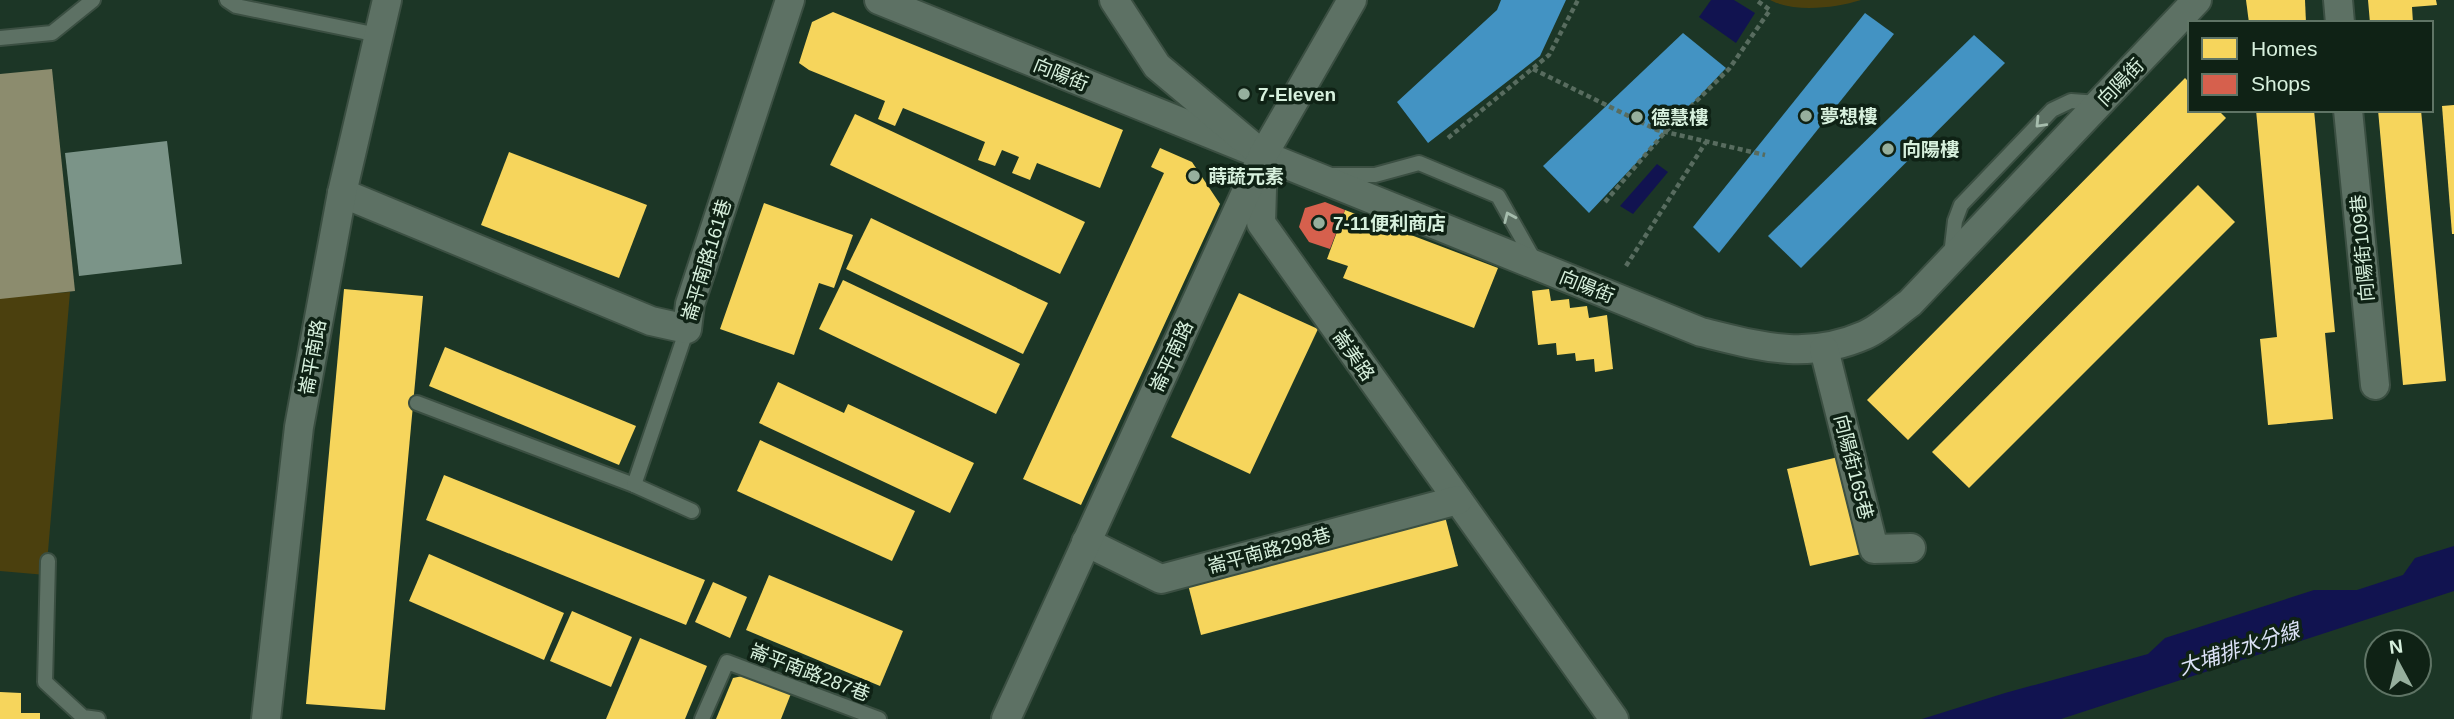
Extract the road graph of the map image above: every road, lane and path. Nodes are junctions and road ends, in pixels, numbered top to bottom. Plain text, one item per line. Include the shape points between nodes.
1 (93, 0) edge
2 (227, 0) edge
3 (387, 0) edge
4 (790, 0) edge
5 (879, 0) edge
6 (1114, 0) edge
7 (1352, 0) edge
8 (1578, 0) edge
9 (1756, 0) edge
10 (2197, 0) edge
11 (2338, 0) edge
12 (2340, 21) edge
13 (379, 35) junction
14 (0, 38) edge
15 (1533, 69) junction
16 (2348, 112) edge
17 (1665, 132) junction
18 (1448, 138) dead end
19 (1706, 142) junction
20 (1263, 155) junction
21 (1765, 155) dead end
22 (1312, 175) junction
23 (342, 192) junction
24 (1605, 202) dead end
25 (1626, 267) dead end
26 (1549, 271) junction
27 (687, 329) junction
28 (1824, 349) junction
29 (2375, 385) dead end
30 (416, 403) dead end
31 (634, 485) junction
32 (1458, 500) junction
33 (692, 511) dead end
34 (1086, 542) junction
35 (1911, 548) dead end
36 (48, 561) dead end
37 (1611, 718) edge
38 (97, 719) edge
39 (267, 719) edge
40 (702, 719) edge
41 (879, 719) edge
42 (1006, 719) edge

1 - 14 lane via 52,33
2 - 13 lane via 236,6
3 - 13 street, 崙平南路
4 - 27 street, 崙平南路161巷 via 691,304
5 - 20 street, 向陽街
6 - 20 street via 1157,66
7 - 20 street, 崙平南路
8 - 15 path via 1549,55
9 - 17 path via 1770,10 1729,69
10 - 28 street, 向陽街 via 1910,303 1867,334
11 - 12 street
13 - 23 street, 崙平南路
15 - 17 path
15 - 18 path
16 - 29 street, 向陽街109巷
17 - 19 path
17 - 24 path
19 - 21 path
19 - 25 path
20 - 22 street, 向陽街
20 - 32 street, 崙美路 via 1261,223
20 - 34 street, 崙平南路
22 - 26 street, 向陽街
26 -> 22 lane via 1529,255 1498,196 1419,163 1375,175
23 - 27 street, 崙平南路161巷 via 651,321
23 - 39 street, 崙平南路 via 299,427
26 - 28 street, 向陽街 via 1700,331 1776,350
27 - 31 lane
28 - 35 street, 向陽街165巷 via 1874,549
30 - 31 lane
31 - 33 lane
32 - 34 street, 崙平南路298巷 via 1161,579
32 - 37 street, 崙美路
34 - 42 street, 崙平南路
36 - 38 lane via 45,682 83,717
40 - 41 lane, 崙平南路287巷 via 727,662

